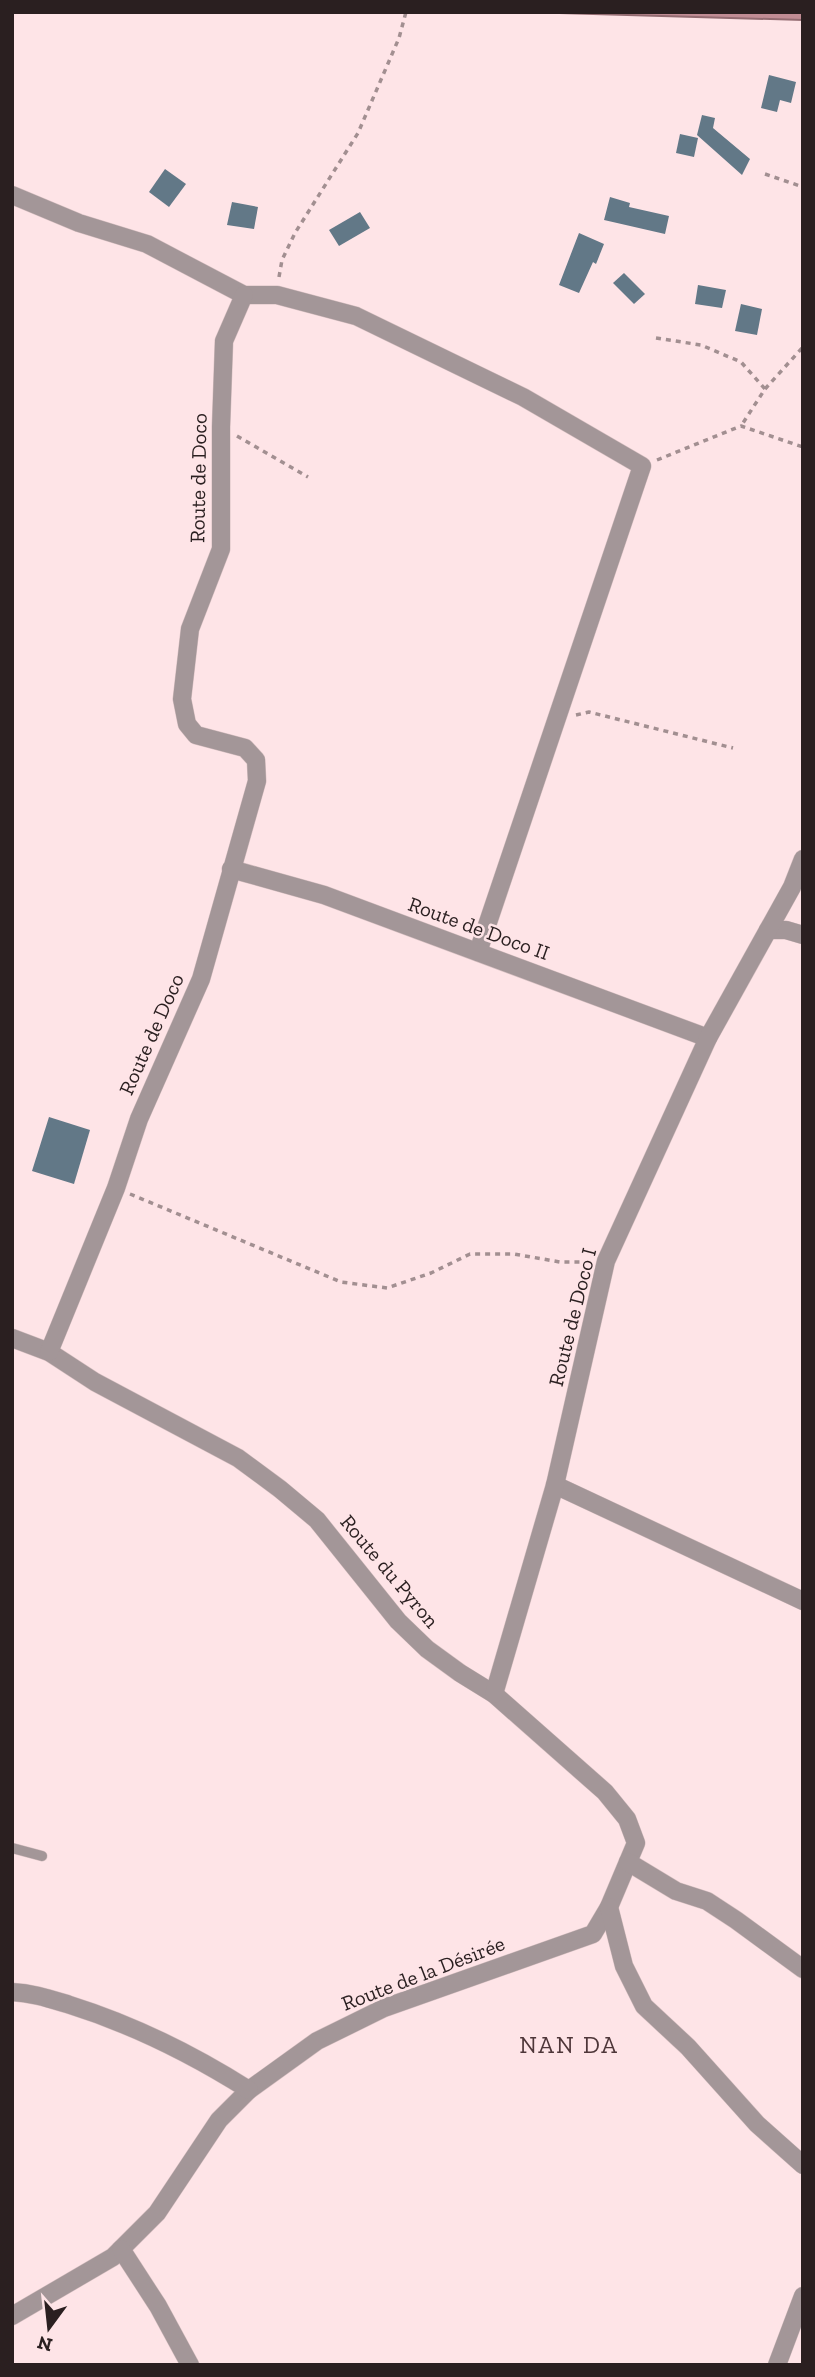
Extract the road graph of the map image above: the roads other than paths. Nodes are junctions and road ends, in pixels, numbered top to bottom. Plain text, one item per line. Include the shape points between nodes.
1 (12, 195) edge
2 (244, 295) junction
3 (803, 859) edge
4 (231, 869) junction
5 (768, 930) junction
6 (803, 935) edge
7 (478, 952) junction
8 (708, 1038) junction
9 (12, 1338) edge
10 (49, 1352) junction
11 (555, 1485) junction
12 (803, 1601) edge
13 (494, 1694) junction
14 (12, 1848) edge
15 (42, 1856) dead end
16 (628, 1862) junction
17 (609, 1908) junction
18 (803, 1969) edge
19 (12, 1992) edge
20 (249, 2090) junction
21 (802, 2163) edge
22 (121, 2249) junction
23 (803, 2296) edge
24 (12, 2316) edge
25 (190, 2365) edge
26 (777, 2365) edge

1 - 2 street via 147,244
2 - 4 street, Route de Doco via 224,341 221,549 190,629 182,699 187,724 196,735 245,748 256,760 257,780
2 - 7 street via 276,295 356,316 523,397 642,466
3 - 5 street, Route de Doco I
4 - 7 street, Route de Doco II via 324,895
4 - 10 street, Route de Doco via 201,979 139,1119
5 - 6 street
5 - 8 street, Route de Doco I
7 - 8 street, Route de Doco II
8 - 11 street, Route de Doco I via 606,1261
9 - 10 street, Route du Pyron
10 - 13 street, Route du Pyron via 95,1382 238,1458 280,1489 317,1520 398,1621 427,1649
11 - 12 street
11 - 13 street, Route de Doco I
13 - 16 street, Route du Pyron via 605,1792 627,1819 636,1843
14 - 15 lane
16 - 17 street, Route du Pyron
16 - 18 street via 716,1908
17 - 20 street, Route de la Désirée via 593,1934 384,2008 317,2041
17 - 21 street via 624,1966 644,2006 757,2124
19 - 20 street via 30,1993 131,2026 202,2060
20 - 22 street, Route de la Désirée via 219,2120 157,2213
22 - 24 street, Route de la Désirée
22 - 25 street
23 - 26 street

